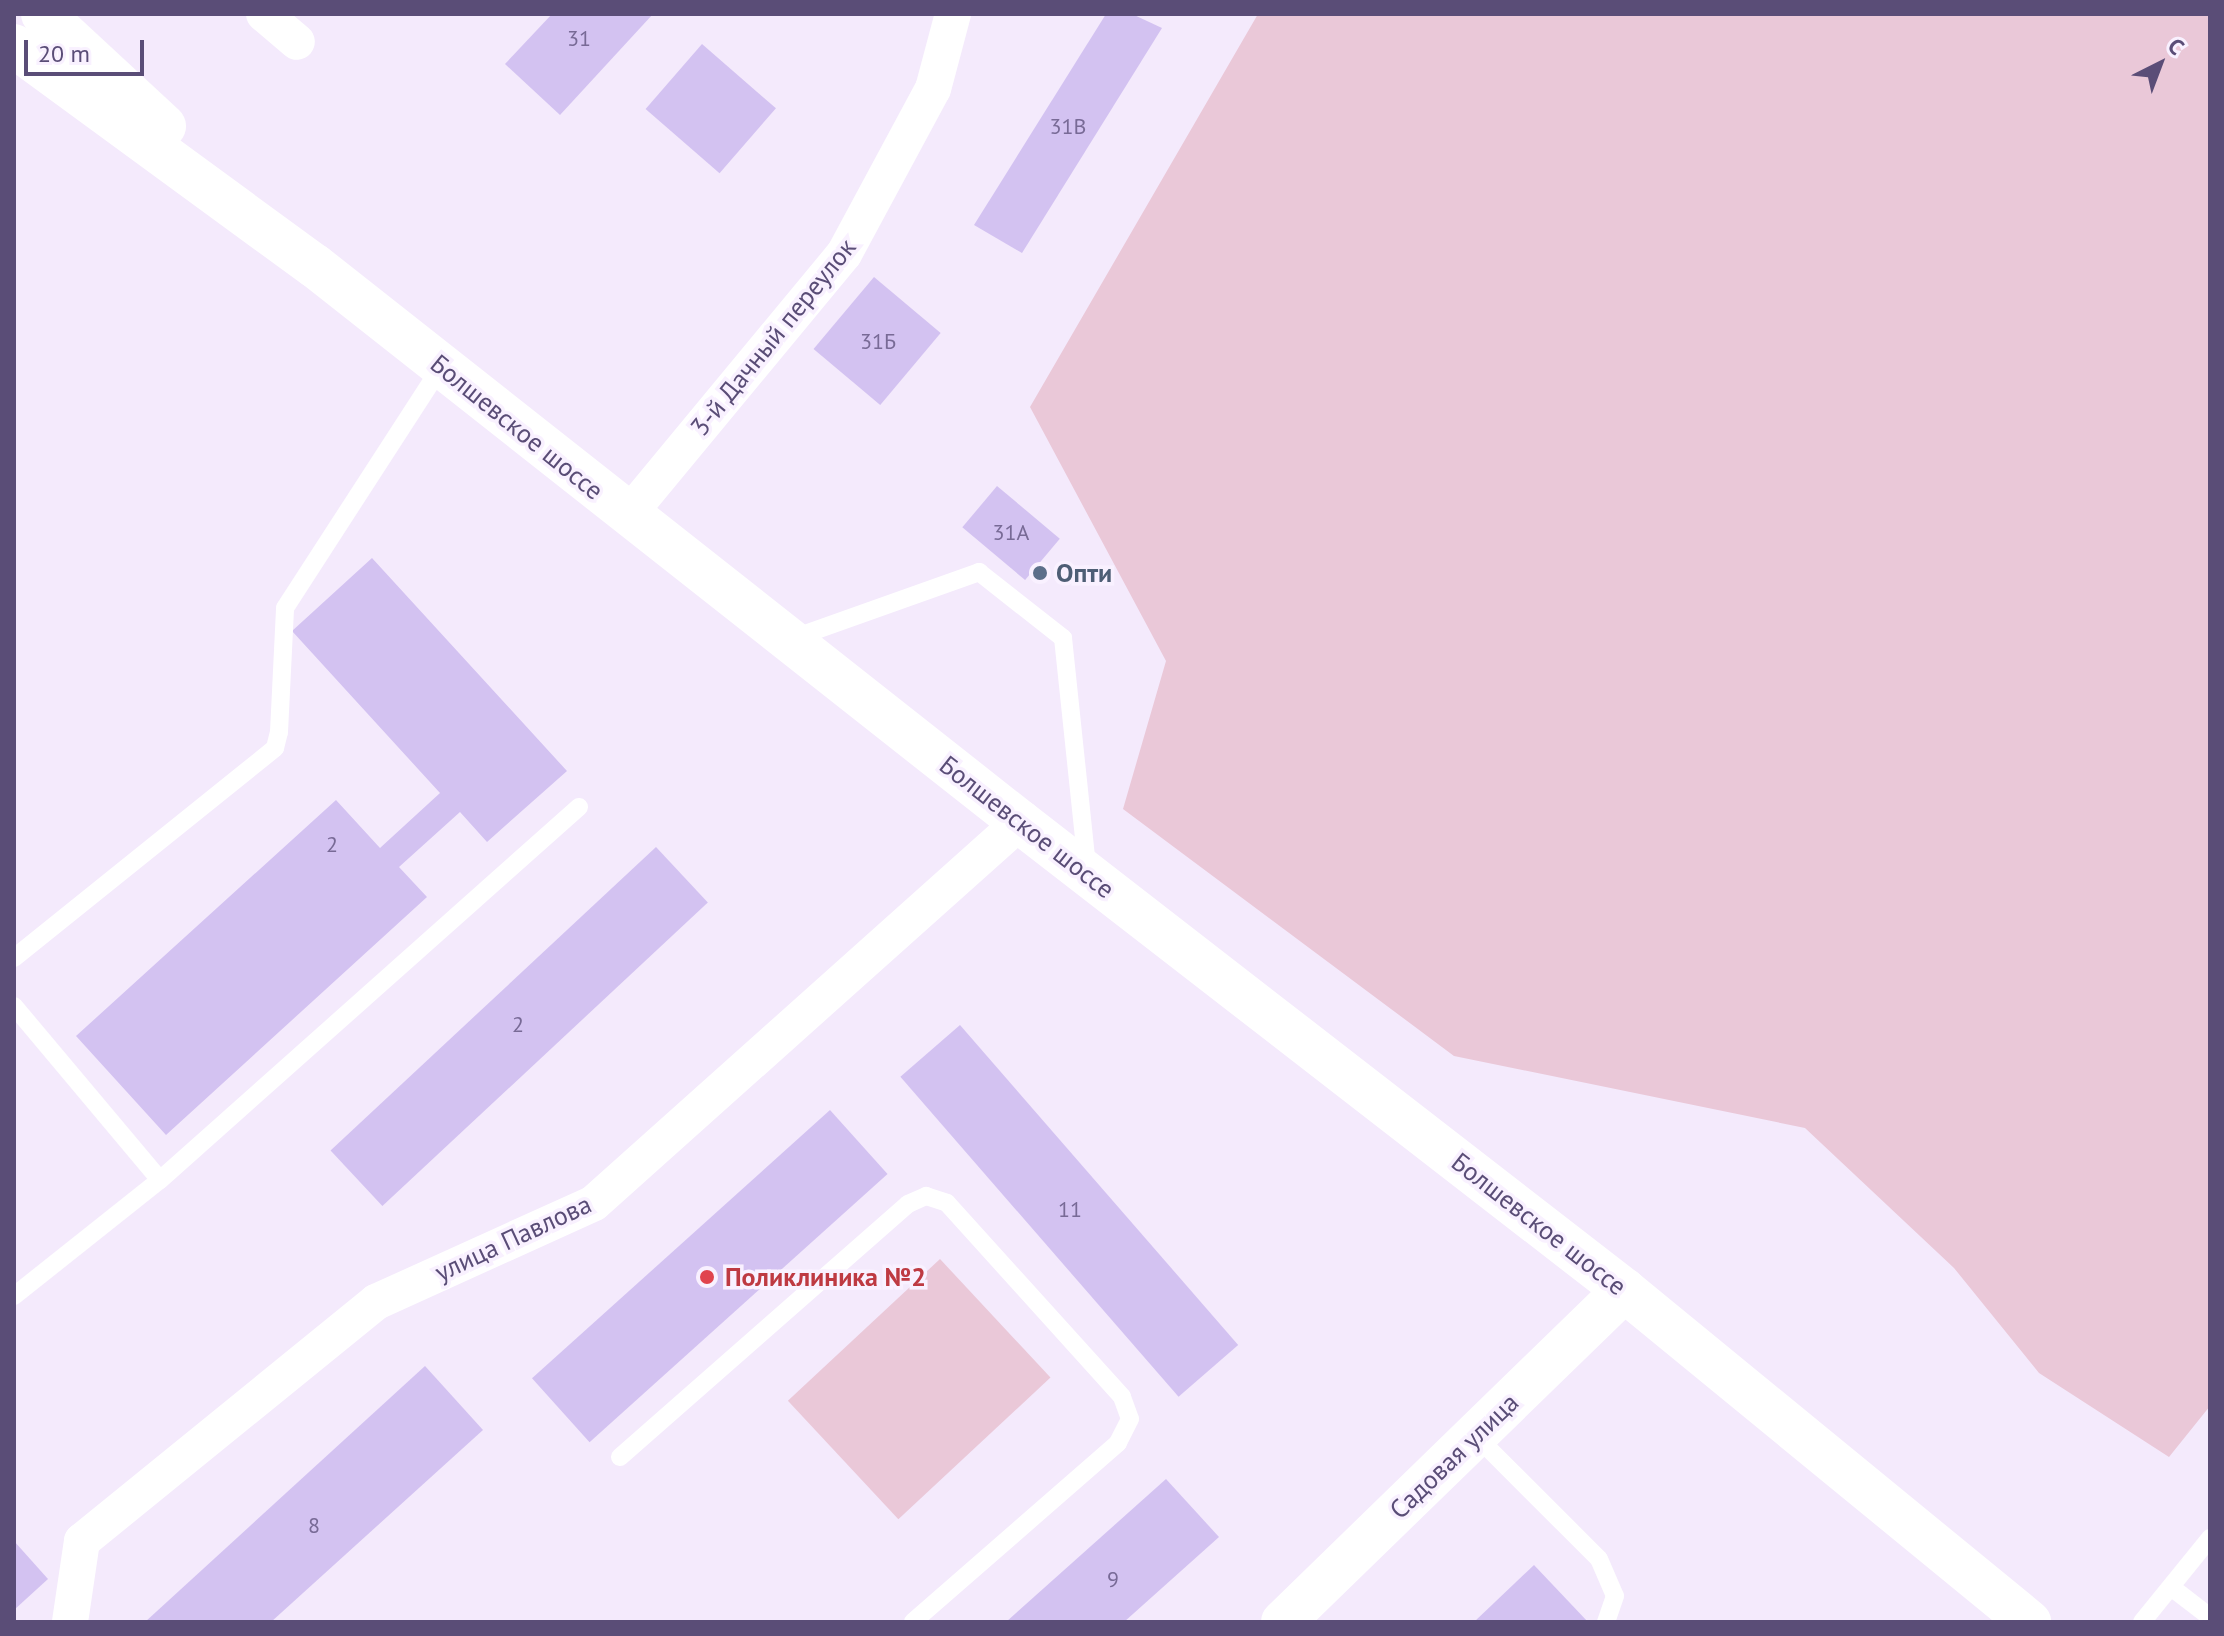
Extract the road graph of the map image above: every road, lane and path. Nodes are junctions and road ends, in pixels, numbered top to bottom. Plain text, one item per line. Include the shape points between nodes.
1 (43, 14) edge
2 (264, 14) edge
3 (953, 14) edge
4 (297, 42) dead end
5 (14, 46) edge
6 (315, 266) junction
7 (441, 367) junction
8 (628, 515) junction
9 (789, 640) junction
10 (579, 807) dead end
11 (1020, 822) junction
12 (1088, 875) junction
13 (14, 958) edge
14 (14, 1006) edge
15 (160, 1180) junction
16 (1624, 1290) junction
17 (14, 1296) edge
18 (1475, 1435) junction
19 (620, 1457) dead end
20 (2210, 1538) edge
21 (2171, 1587) junction
22 (2210, 1617) edge
23 (70, 1622) edge
24 (913, 1622) edge
25 (1283, 1622) edge
26 (1606, 1622) edge
27 (2029, 1622) edge
28 (2142, 1622) edge

1 - 6 main road
2 - 4 street
3 - 8 street, 3-й Дачный переулок via 933,89 844,254
5 - 6 main road, Болшевское шоссе
6 - 7 main road, Болшевское шоссе
7 - 8 main road, Болшевское шоссе
7 - 13 lane via 285,608 275,748
8 - 9 main road, Болшевское шоссе
9 - 11 main road, Болшевское шоссе
9 - 12 lane via 979,572 1063,638
10 - 15 lane
11 - 12 main road, Болшевское шоссе
11 - 23 street, улица Павлова via 594,1203 376,1302 82,1541
12 - 16 main road, Болшевское шоссе
14 - 15 lane
15 - 17 lane
16 - 18 main road, Садовая улица
16 - 27 main road, Болшевское шоссе
18 - 25 main road, Садовая улица
18 - 26 lane via 1599,1559 1615,1596
19 - 24 lane via 908,1204 926,1196 947,1203 1122,1397 1130,1419 1118,1443
20 - 21 lane
21 - 22 lane
21 - 28 lane

